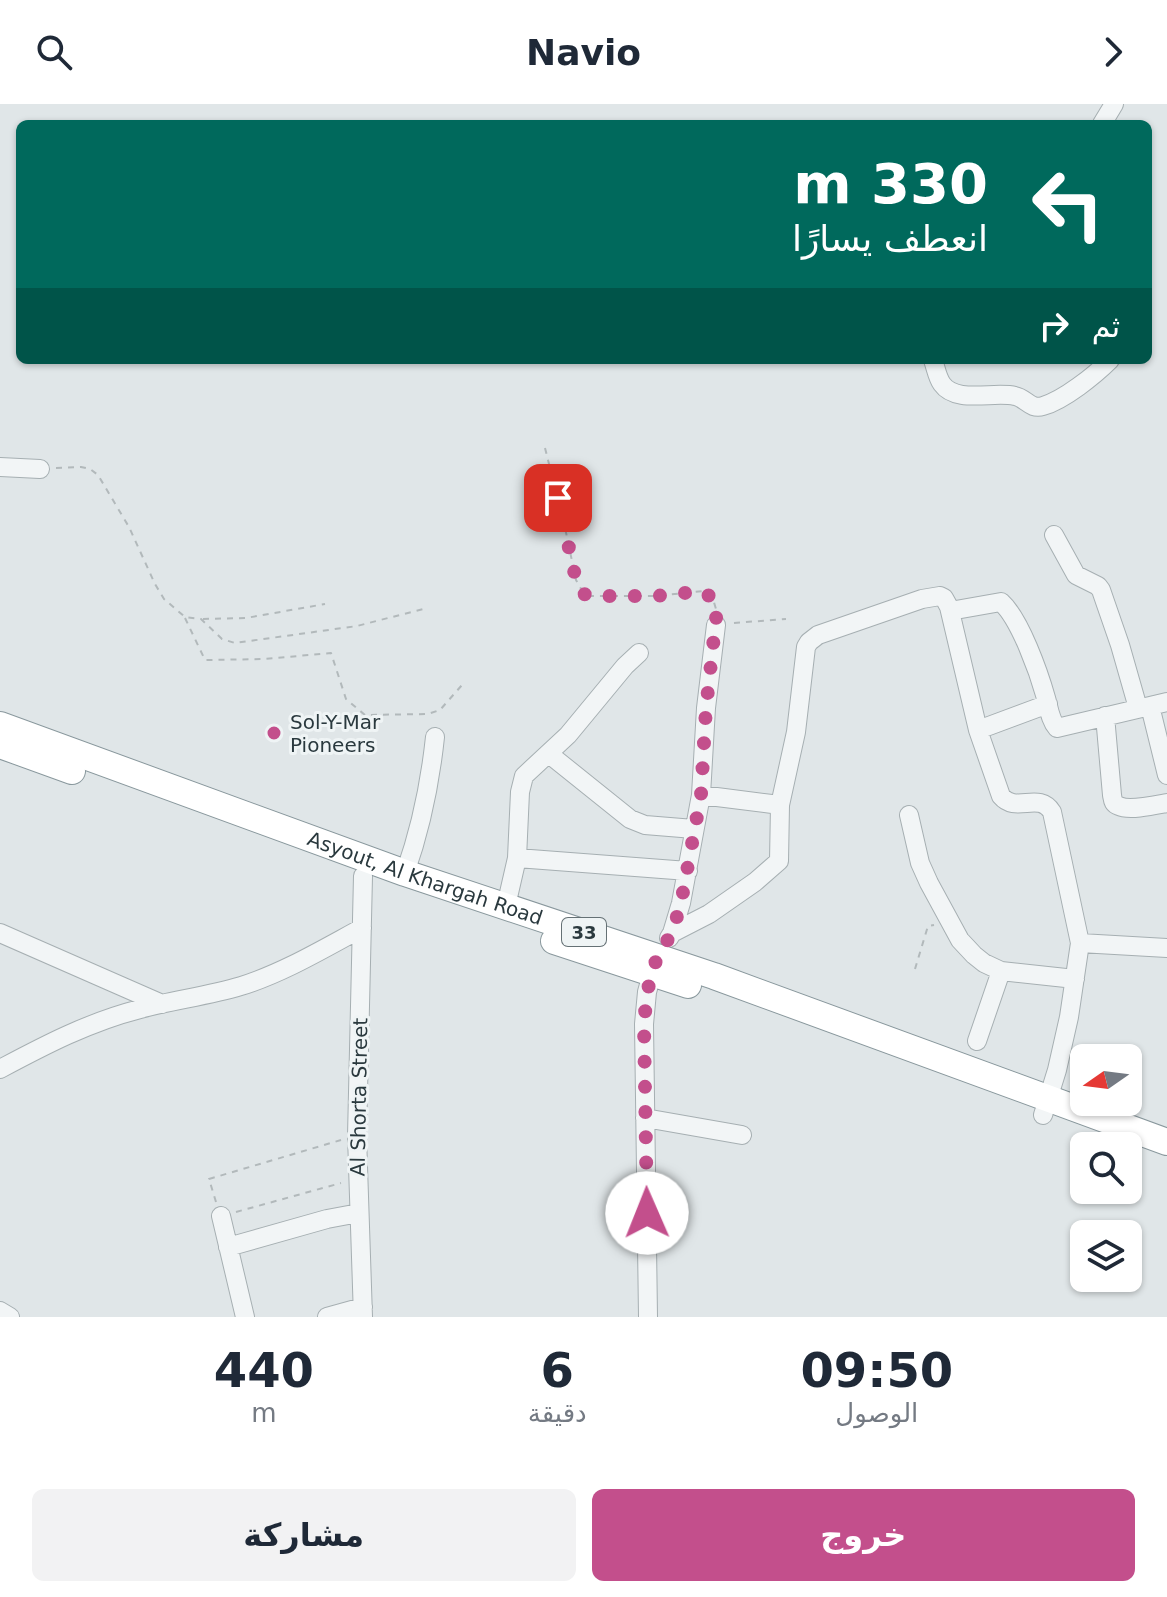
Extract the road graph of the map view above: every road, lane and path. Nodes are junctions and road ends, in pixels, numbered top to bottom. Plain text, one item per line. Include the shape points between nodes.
1 (934, 364) edge
2 (1105, 364) edge
3 (545, 448) dead end
4 (0, 467) edge
5 (40, 469) joint
6 (1054, 535) dead end
7 (325, 604) dead end
8 (427, 608) dead end
9 (950, 611) junction
10 (185, 617) junction
11 (201, 619) junction
12 (786, 619) dead end
13 (716, 625) junction
14 (639, 653) dead end
15 (462, 685) dead end
16 (1048, 704) junction
17 (1152, 705) edge
18 (1105, 716) junction
19 (0, 725) edge
20 (978, 730) junction
21 (435, 737) dead end
22 (0, 745) edge
23 (549, 754) junction
24 (1167, 775) edge
25 (158, 792) junction
26 (701, 795) junction
27 (1167, 803) edge
28 (780, 805) junction
29 (909, 815) dead end
30 (694, 829) junction
31 (517, 858) junction
32 (688, 871) junction
33 (363, 876) junction
34 (402, 881) junction
35 (506, 906) junction
36 (950, 922) junction
37 (362, 928) junction
38 (0, 933) edge
39 (672, 933) junction
40 (1080, 943) junction
41 (1167, 948) edge
42 (654, 965) junction
43 (915, 969) dead end
44 (1001, 971) junction
45 (1075, 979) junction
46 (162, 1004) junction
47 (977, 1041) dead end
48 (0, 1069) edge
49 (1046, 1106) junction
50 (645, 1118) junction
51 (1099, 1132) edge
52 (742, 1135) dead end
53 (357, 1136) junction
54 (1167, 1142) edge
55 (1142, 1152) edge
56 (1167, 1161) edge
57 (358, 1178) junction
58 (359, 1213) junction
59 (221, 1216) junction
60 (228, 1247) junction
61 (0, 1311) edge
62 (363, 1312) edge
63 (10, 1317) edge
64 (245, 1317) edge
65 (327, 1317) edge
66 (648, 1317) edge

1 - 2 street via 943,385 953,393 1015,396 1036,408 1061,398
3 - 13 path via 576,580 584,594 703,591 713,599
4 - 5 street
5 - 10 path via 81,467 98,475 164,599
6 - 17 street via 1076,575 1101,590 1120,645
7 - 11 path via 246,618
8 - 11 path via 357,626 235,643 222,639
9 - 16 street via 1003,602
9 - 20 street
9 - 28 street via 944,598 934,597 809,642
10 - 11 path
10 - 15 path via 205,660 331,653 346,699 365,715 428,714 440,710
12 - 13 path
13 - 26 street
14 - 23 street
16 - 18 street via 1057,728
16 - 20 street
17 - 18 street
17 - 24 street
18 - 27 street via 1114,803
19 - 25 highway, Asyout, Al Khargah Road / 33
20 - 40 street via 1003,799 1040,802 1050,808
21 - 34 street via 423,813
22 - 25 highway, Asyout, Al Khargah Road / 33
23 - 30 street via 630,819
23 - 31 street via 522,782
25 - 33 highway, Asyout, Al Khargah Road / 33
25 - 34 highway, Asyout, Al Khargah Road / 33
26 - 28 street
26 - 30 street
28 - 39 street via 781,857 776,865 709,914
29 - 36 street via 920,863
30 - 32 street
31 - 32 street
31 - 35 street
32 - 39 street
33 - 34 highway, Asyout, Al Khargah Road / 33
33 - 37 street, Al Shorta Street
34 - 35 highway, Asyout, Al Khargah Road / 33
34 - 42 highway, Asyout, Al Khargah Road / 33
35 - 42 highway, Asyout, Al Khargah Road / 33
36 - 43 path via 928,926
36 - 44 street via 974,955
37 - 46 street via 241,986
37 - 53 street, Al Shorta Street
38 - 46 street
39 - 42 street
40 - 41 street
40 - 45 street
42 - 49 highway, Asyout, Al Khargah Road / 33 via 709,992
42 - 50 street via 644,1024
44 - 45 street
44 - 47 street
45 - 49 street
46 - 48 street via 80,1028
49 - 51 highway, Asyout, Al Khargah Road / 33
49 - 54 highway, Asyout, Al Khargah Road / 33
50 - 52 street
50 - 66 street
53 - 57 street, Al Shorta Street
53 - 59 path via 209,1179
55 - 56 highway, Asyout, Al Khargah Road / 33
57 - 58 street, Al Shorta Street
57 - 59 path
58 - 60 street
58 - 62 street, Al Shorta Street
59 - 60 street
60 - 64 street
61 - 63 street
62 - 65 street

